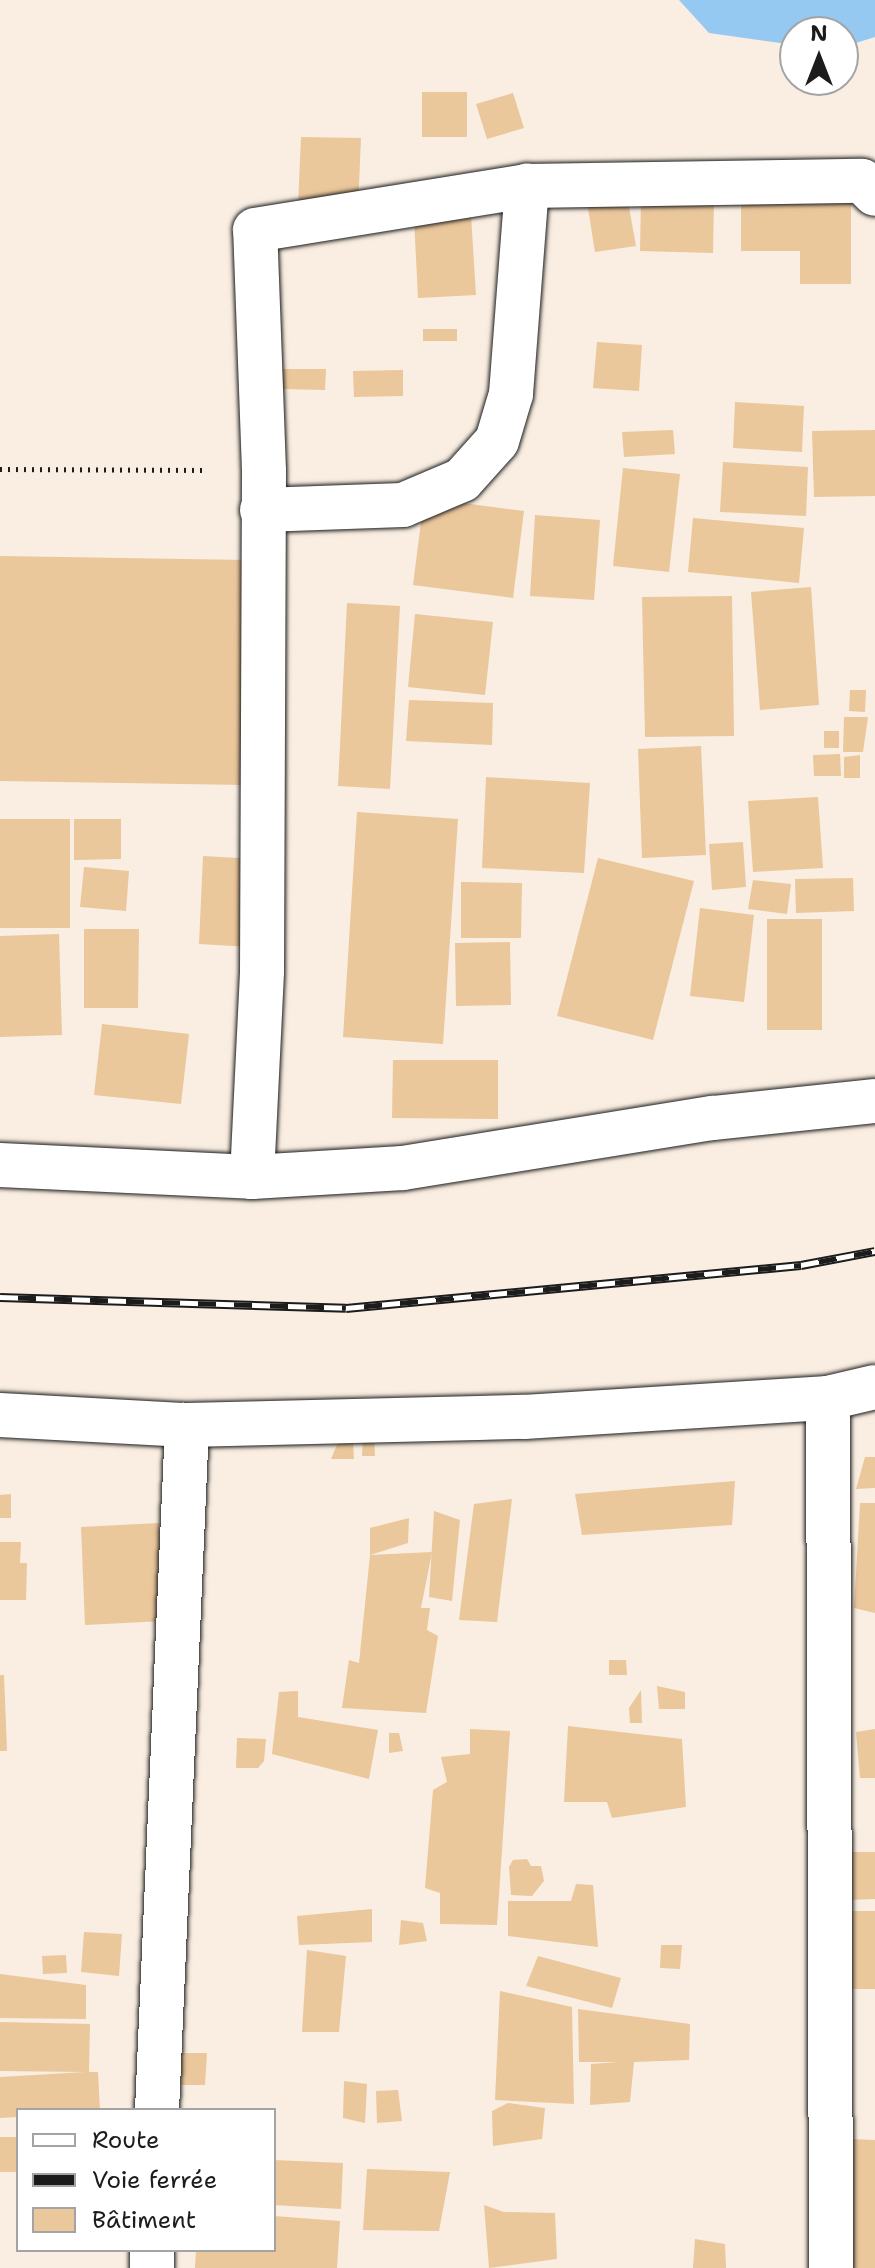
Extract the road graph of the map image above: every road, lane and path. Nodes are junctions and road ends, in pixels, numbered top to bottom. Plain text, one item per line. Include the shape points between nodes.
1 (527, 186) junction
2 (875, 194) edge
3 (0, 469) edge
4 (263, 490) junction
5 (875, 1101) edge
6 (0, 1165) edge
7 (252, 1177) junction
8 (875, 1387) edge
9 (828, 1398) junction
10 (0, 1415) edge
11 (187, 1425) junction
12 (157, 2108) edge
13 (831, 2268) edge

1 - 2 street via 862,181
1 - 4 street via 511,394 497,441 462,480 403,505
1 - 4 street via 255,230
3 - 4 path
4 - 7 street via 262,971
5 - 7 street via 713,1118 403,1168
6 - 7 street
8 - 9 street
9 - 11 street via 524,1417
9 - 13 street
10 - 11 street
11 - 12 street

